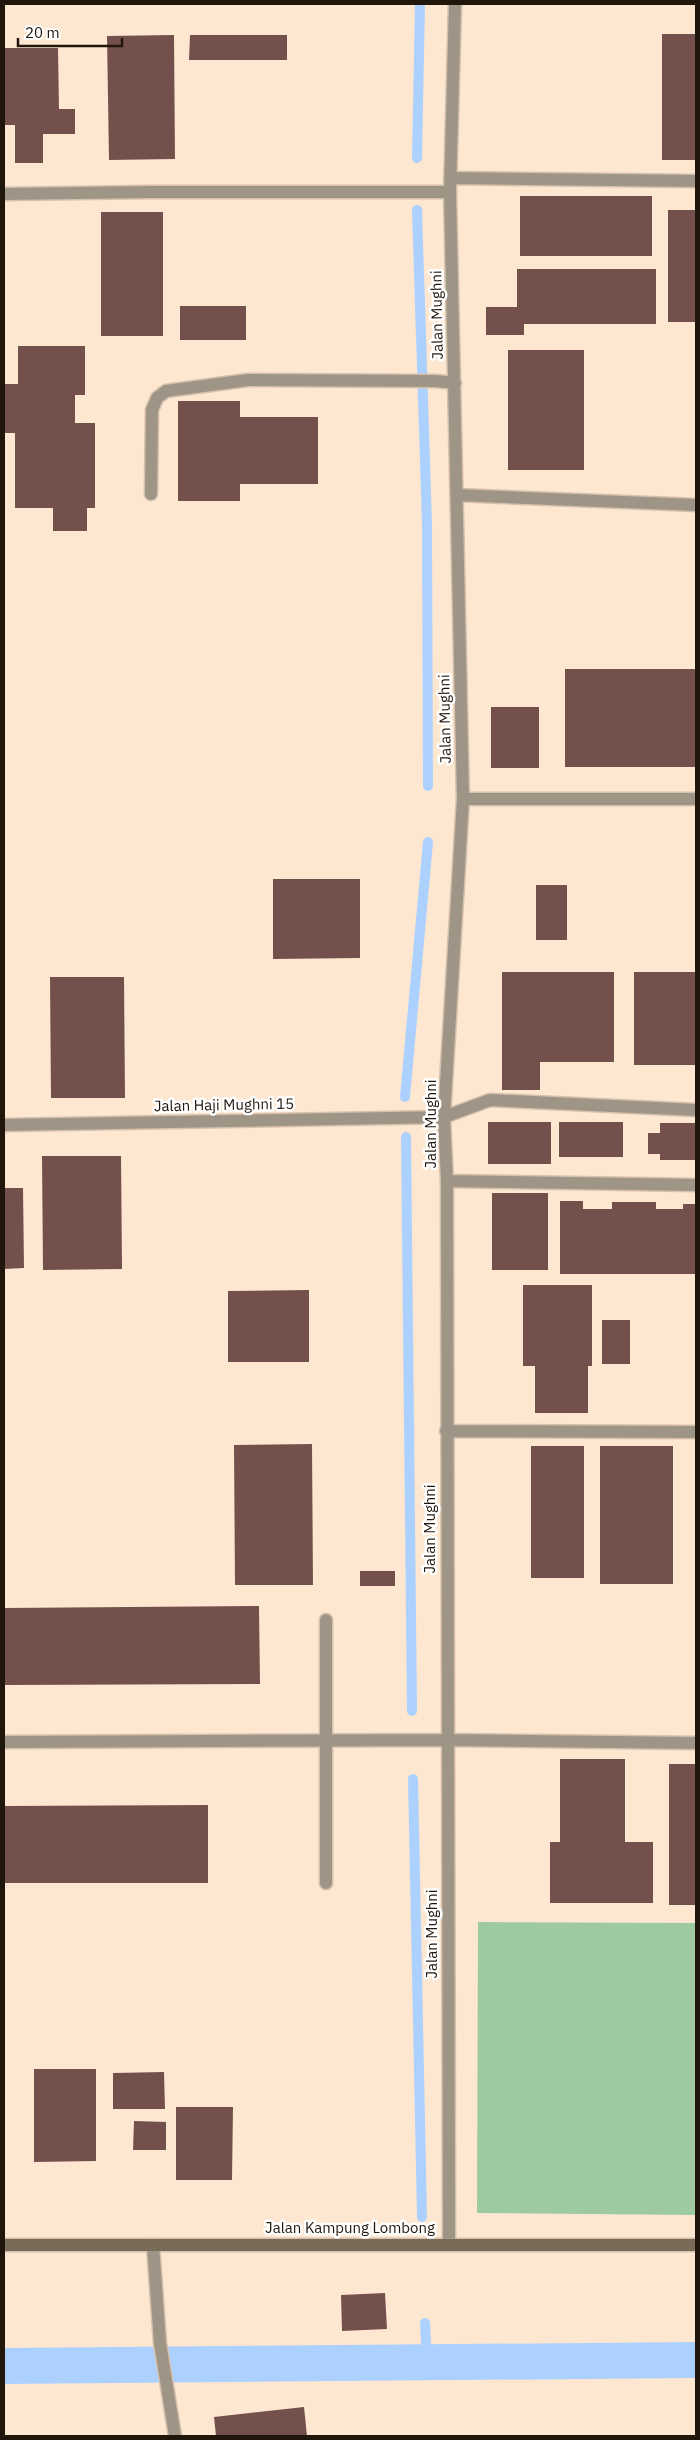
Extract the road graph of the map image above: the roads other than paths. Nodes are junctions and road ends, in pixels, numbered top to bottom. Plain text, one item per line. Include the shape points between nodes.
1 (455, 4) edge
2 (450, 178) junction
3 (696, 181) edge
4 (450, 192) junction
5 (4, 194) edge
6 (455, 384) junction
7 (150, 494) dead end
8 (457, 495) junction
9 (696, 504) edge
10 (463, 799) junction
11 (696, 799) edge
12 (696, 1110) edge
13 (444, 1117) junction
14 (4, 1125) edge
15 (447, 1181) junction
16 (696, 1185) edge
17 (446, 1431) junction
18 (696, 1432) edge
19 (326, 1620) dead end
20 (448, 1740) junction
21 (326, 1741) junction
22 (4, 1742) edge
23 (696, 1743) edge
24 (326, 1883) dead end
25 (4, 2244) edge
26 (450, 2244) junction
27 (153, 2245) junction
28 (696, 2245) edge
29 (175, 2436) edge

1 - 2 street, Jalan Mughni
2 - 3 street
2 - 4 street, Jalan Mughni
4 - 5 street
4 - 6 street, Jalan Mughni
6 - 7 street via 436,381 248,380 166,392 158,398 152,410
6 - 8 street, Jalan Mughni
8 - 9 street
8 - 10 street, Jalan Mughni
10 - 11 street
10 - 13 street, Jalan Mughni
12 - 13 street, Jalan Haji Mughni 15 via 490,1100
13 - 14 street, Jalan Haji Mughni 15
13 - 15 street, Jalan Mughni
15 - 16 street
15 - 17 street, Jalan Mughni
17 - 18 street
17 - 20 street, Jalan Mughni
19 - 21 street
20 - 21 street
20 - 23 street
20 - 26 street, Jalan Mughni
21 - 22 street
21 - 24 street
25 - 27 street, Jalan Kampung Lombong
26 - 27 street, Jalan Kampung Lombong
26 - 28 street, Jalan Kampung Lombong
27 - 29 street via 160,2343

